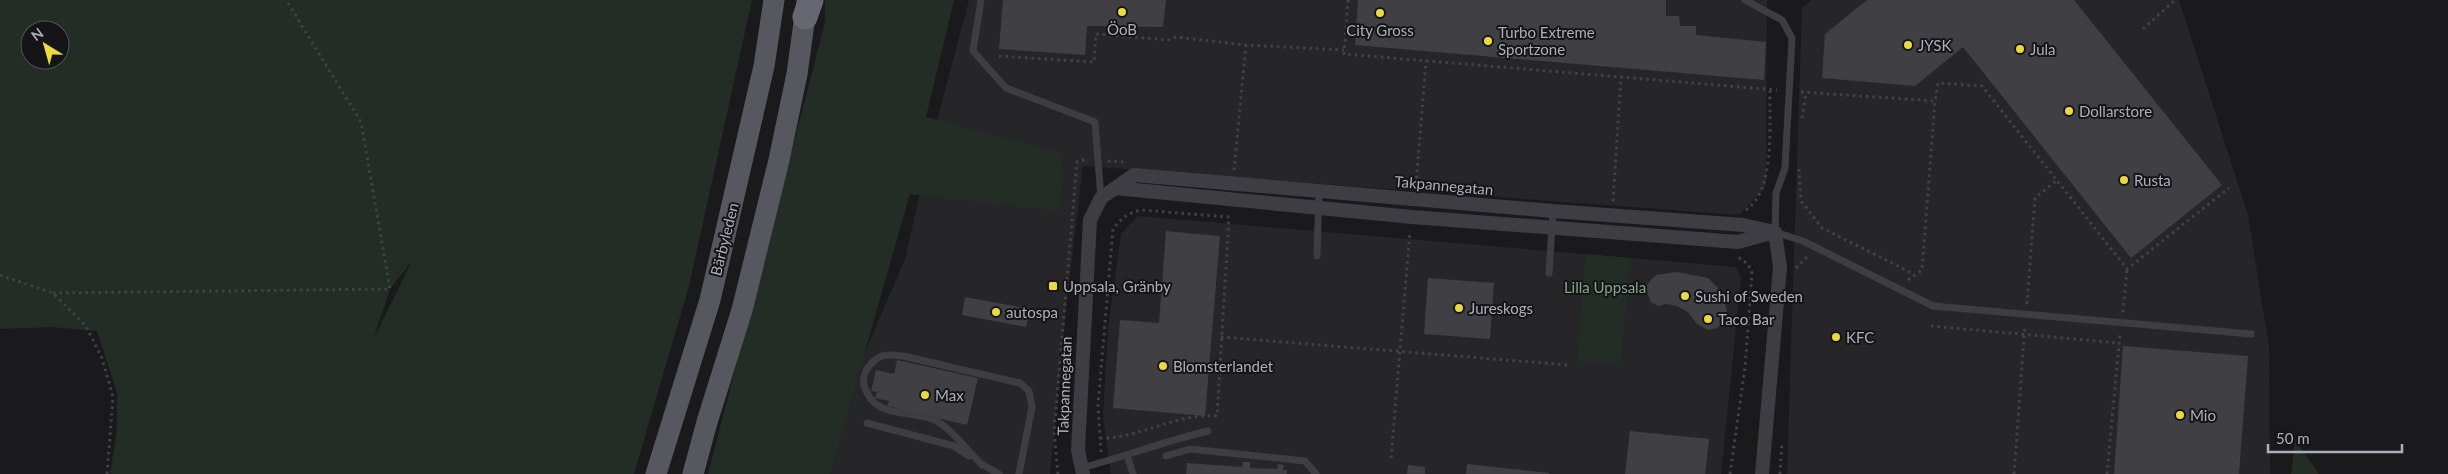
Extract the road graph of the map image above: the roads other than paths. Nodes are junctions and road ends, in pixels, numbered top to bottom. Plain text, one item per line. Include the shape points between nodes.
1 (774, 0) edge
2 (981, 0) edge
3 (1744, 0) edge
4 (808, 6) edge
5 (1115, 188) junction
6 (1318, 189) junction
7 (1101, 198) junction
8 (1317, 208) junction
9 (1553, 211) junction
10 (1552, 228) junction
11 (1774, 232) junction
12 (1317, 256) dead end
13 (1549, 274) dead end
14 (2251, 334) dead end
15 (867, 423) dead end
16 (1208, 430) dead end
17 (1127, 455) junction
18 (1166, 456) dead end
19 (982, 465) junction
20 (1082, 471) edge
21 (656, 474) edge
22 (693, 474) edge
23 (999, 474) edge
24 (1019, 474) edge
25 (1133, 474) edge
26 (1316, 474) edge
27 (1762, 474) edge

1 - 21 main road, Bärbyleden via 762,76 710,300
2 - 7 lane via 973,52 1006,88 1096,122
3 - 11 lane via 1782,20 1792,38 1785,168 1776,193
4 - 22 main road via 785,131 744,301
5 - 6 street, Takpannegatan via 1134,174
5 - 7 street, Takpannegatan
5 - 8 street
6 - 8 lane
6 - 9 street, Takpannegatan
7 - 20 street, Takpannegatan via 1090,220 1078,450
8 - 10 street
8 - 12 lane
9 - 10 lane
9 - 11 street, Takpannegatan via 1743,225
10 - 11 street via 1738,242
10 - 13 lane
11 - 14 lane via 1803,241 1933,306
11 - 27 street via 1780,267
15 - 19 lane via 954,446
16 - 17 lane
17 - 20 lane
17 - 25 lane
18 - 26 lane via 1190,448 1305,461
19 - 23 lane
19 - 24 lane via 944,426 920,416 883,410 873,402 863,379 875,360 886,354 903,356 1020,383 1029,392 1032,407

